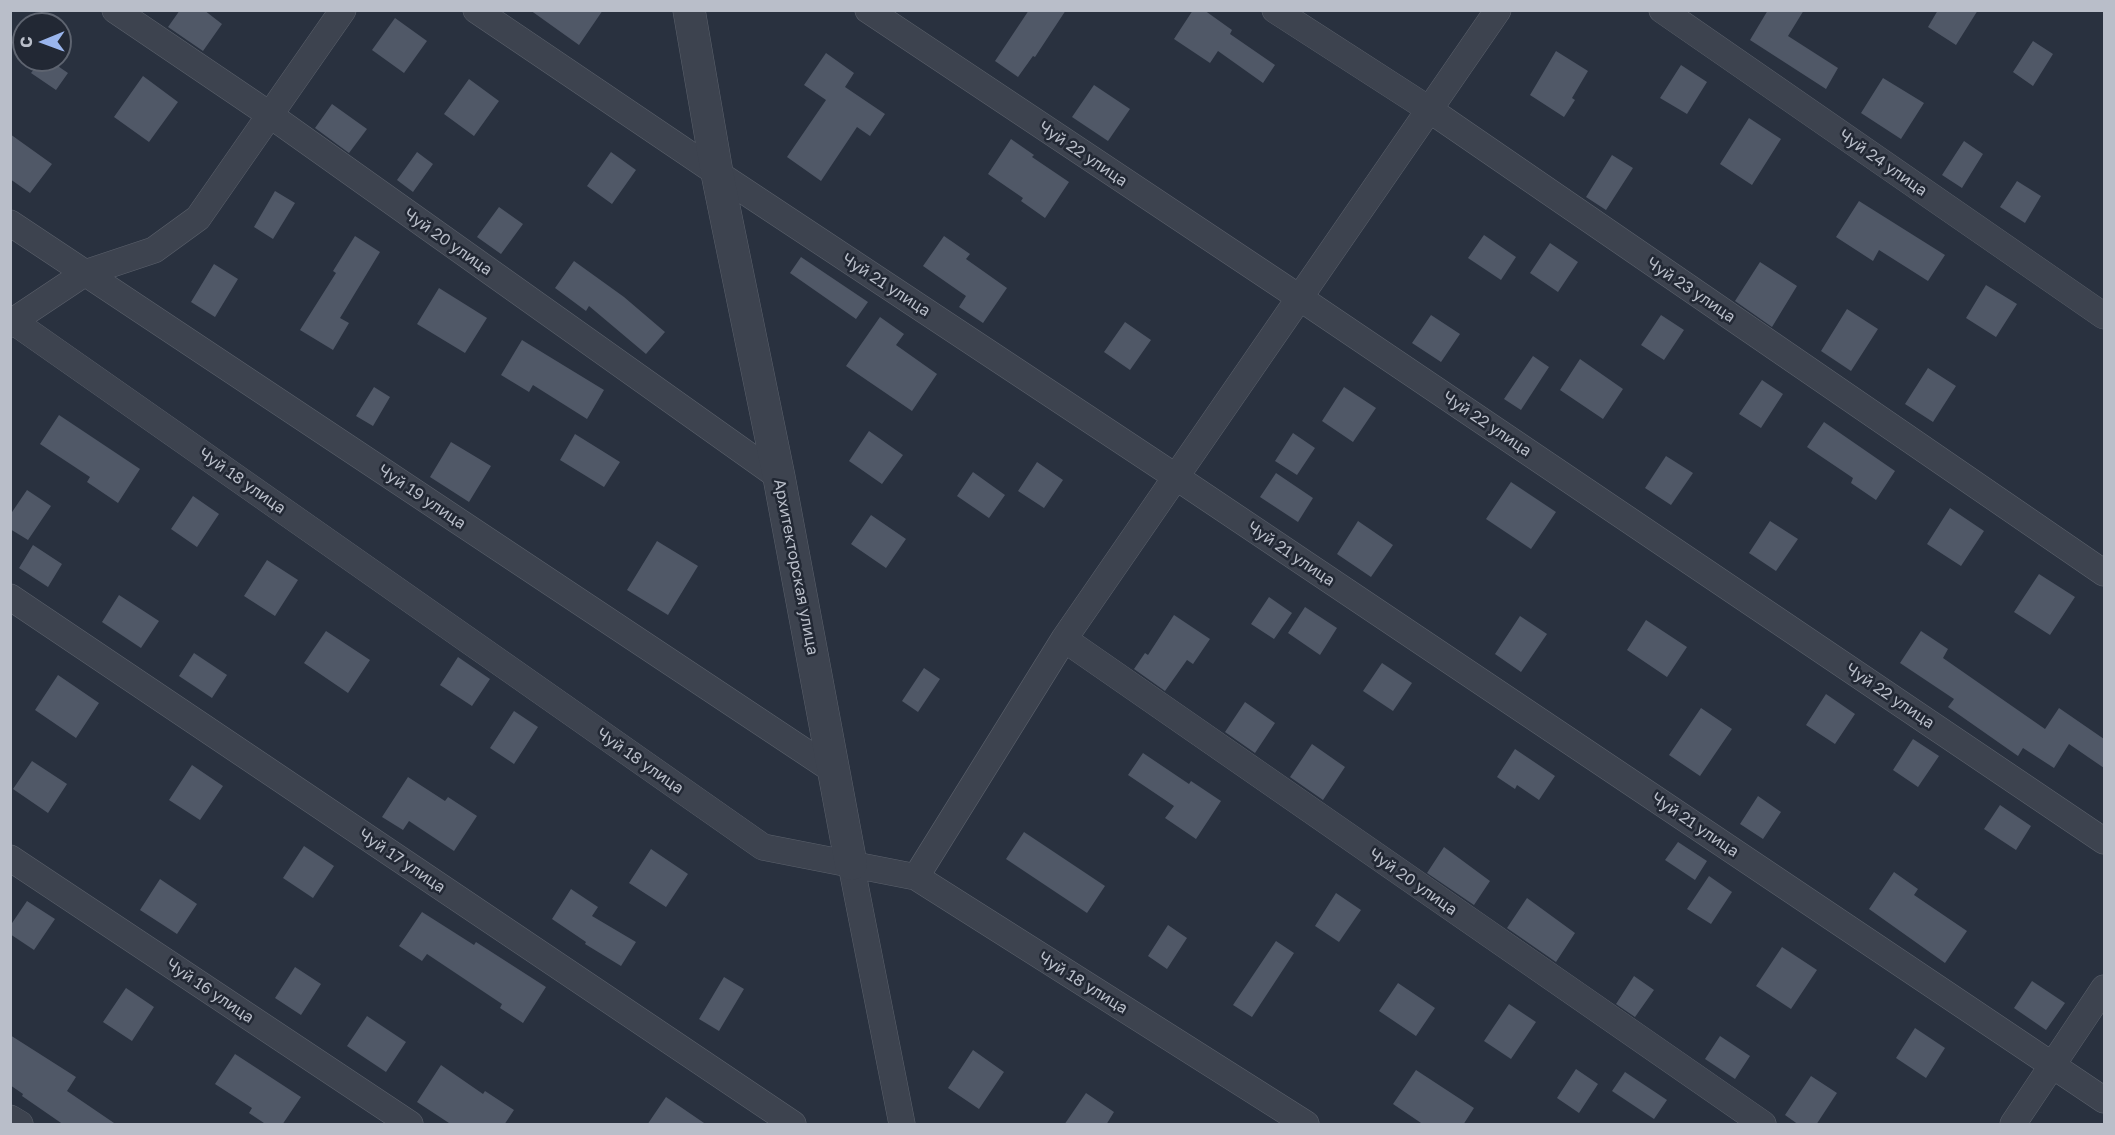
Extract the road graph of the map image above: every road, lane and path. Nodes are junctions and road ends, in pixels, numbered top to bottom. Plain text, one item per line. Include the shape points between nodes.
1 (115, 10) edge
2 (343, 10) edge
3 (476, 10) edge
4 (689, 10) edge
5 (868, 10) edge
6 (1275, 10) edge
7 (1498, 10) edge
8 (1662, 10) edge
9 (1430, 110) junction
10 (270, 115) junction
11 (717, 173) junction
12 (10, 223) edge
13 (85, 273) junction
14 (1300, 298) junction
15 (2104, 316) edge
16 (11, 321) edge
17 (779, 477) junction
18 (1176, 477) junction
19 (2104, 573) edge
20 (10, 597) edge
21 (1064, 639) junction
22 (834, 771) junction
23 (2104, 841) edge
24 (10, 858) edge
25 (851, 864) junction
26 (916, 877) junction
27 (2104, 988) edge
28 (2053, 1065) junction
29 (2104, 1100) edge
30 (10, 1118) edge
31 (20, 1125) edge
32 (410, 1125) edge
33 (792, 1125) edge
34 (902, 1125) edge
35 (1306, 1125) edge
36 (1763, 1125) edge
37 (2013, 1125) edge

1 - 10 street, Чуй 20 улица
2 - 10 street
3 - 11 street, Чуй 21 улица
4 - 11 street, Архитекторская улица
5 - 14 street, Чуй 22 улица
6 - 9 street, Чуй 23 улица
7 - 9 street
8 - 15 street, Чуй 24 улица
9 - 14 street
9 - 19 street, Чуй 23 улица
10 - 13 street via 198,218 154,250
10 - 17 street, Чуй 20 улица
11 - 17 street, Архитекторская улица
11 - 18 street, Чуй 21 улица
12 - 13 street, Чуй 19 улица
13 - 16 street
13 - 22 street, Чуй 19 улица
14 - 18 street
14 - 23 street, Чуй 22 улица
16 - 25 street, Чуй 18 улица via 763,847
17 - 22 street, Архитекторская улица
18 - 21 street
18 - 28 street, Чуй 21 улица
20 - 33 street, Чуй 17 улица
21 - 26 street
21 - 36 street, Чуй 20 улица
22 - 25 street, Архитекторская улица
24 - 32 street, Чуй 16 улица
25 - 26 street, Чуй 18 улица
25 - 34 street, Архитекторская улица
26 - 35 street, Чуй 18 улица
27 - 28 street
28 - 29 street, Чуй 21 улица
28 - 37 street
30 - 31 street

